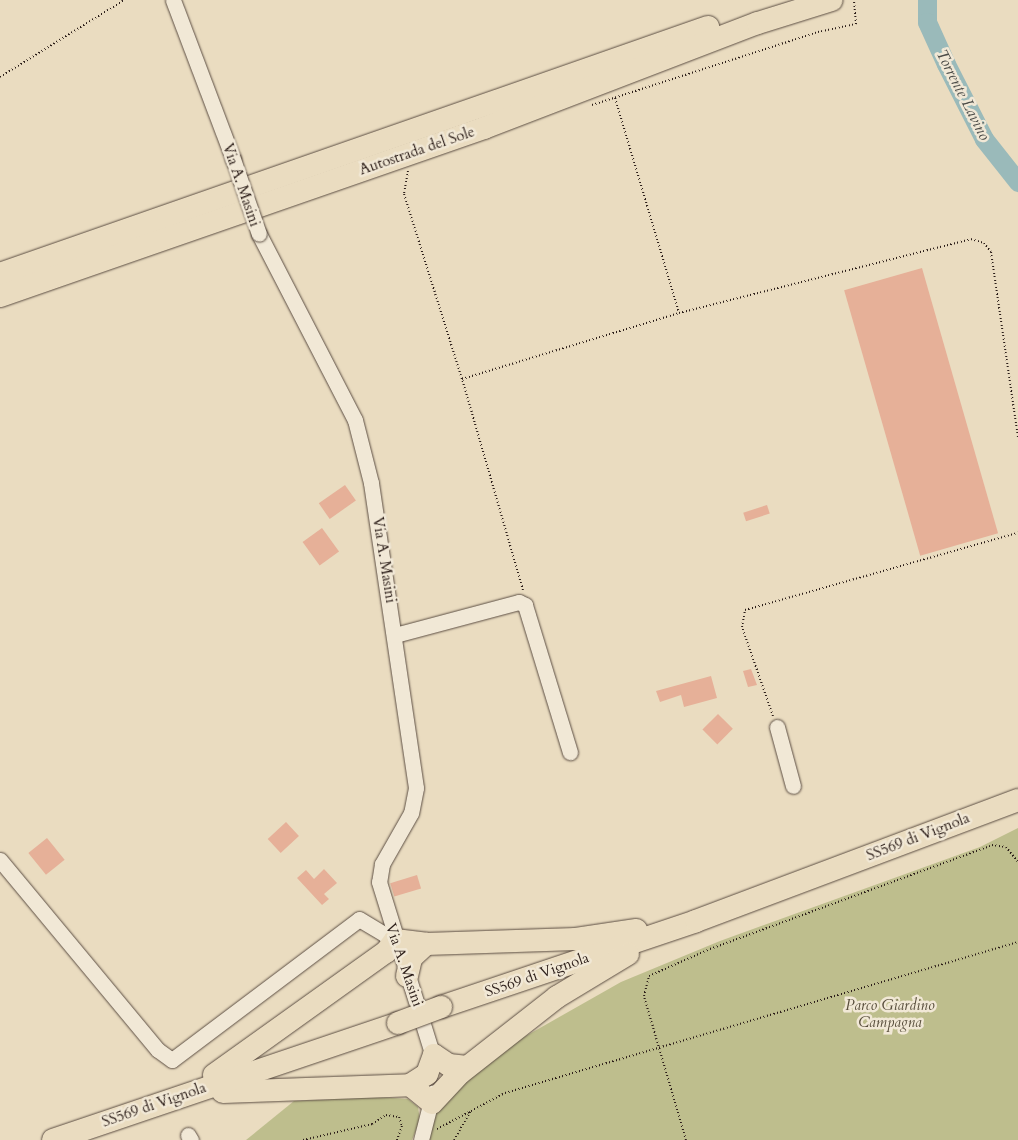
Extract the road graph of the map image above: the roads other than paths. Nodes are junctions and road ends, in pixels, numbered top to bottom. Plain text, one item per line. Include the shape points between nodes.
1 (173, 0) edge
2 (784, 0) edge
3 (832, 0) edge
4 (0, 274) edge
5 (0, 296) edge
6 (396, 635) junction
7 (777, 727) road end
8 (570, 752) dead end
9 (793, 786) dead end
10 (1018, 800) edge
11 (0, 860) edge
12 (696, 921) junction
13 (394, 937) junction
14 (426, 944) junction
15 (373, 961) junction
16 (407, 976) junction
17 (434, 1055) junction
18 (467, 1067) junction
19 (410, 1085) junction
20 (177, 1097) junction
21 (432, 1104) junction
22 (422, 1137) edge
23 (52, 1140) edge

1 - 6 street, Via A. Masini, bridge via 259,234 355,420 371,483
2 - 4 highway, Autostrada del Sole
3 - 5 highway, Autostrada del Sole via 758,23 484,128
6 - 8 street via 519,602 530,613
6 - 13 street, Via A. Masini via 416,788 411,813 382,864 379,882
7 - 9 street
10 - 12 highway, SS569 di Vignola
11 - 13 street via 158,1050 172,1060 359,919
12 - 14 highway via 576,939
12 - 18 highway via 557,996
12 - 20 highway, SS569 di Vignola, bridge
13 - 14 highway
13 - 15 highway
13 - 16 street, Via A. Masini
14 - 16 highway via 411,958
15 - 16 highway via 396,964
15 - 20 highway via 238,1060
16 - 17 street, Via A. Masini
17 - 18 highway via 449,1065
17 - 19 highway via 427,1074
17 - 21 street, Via A. Masini
18 - 21 highway
19 - 20 highway via 251,1089
19 - 21 highway
20 - 23 highway, SS569 di Vignola
21 - 22 street, Via A. Masini

